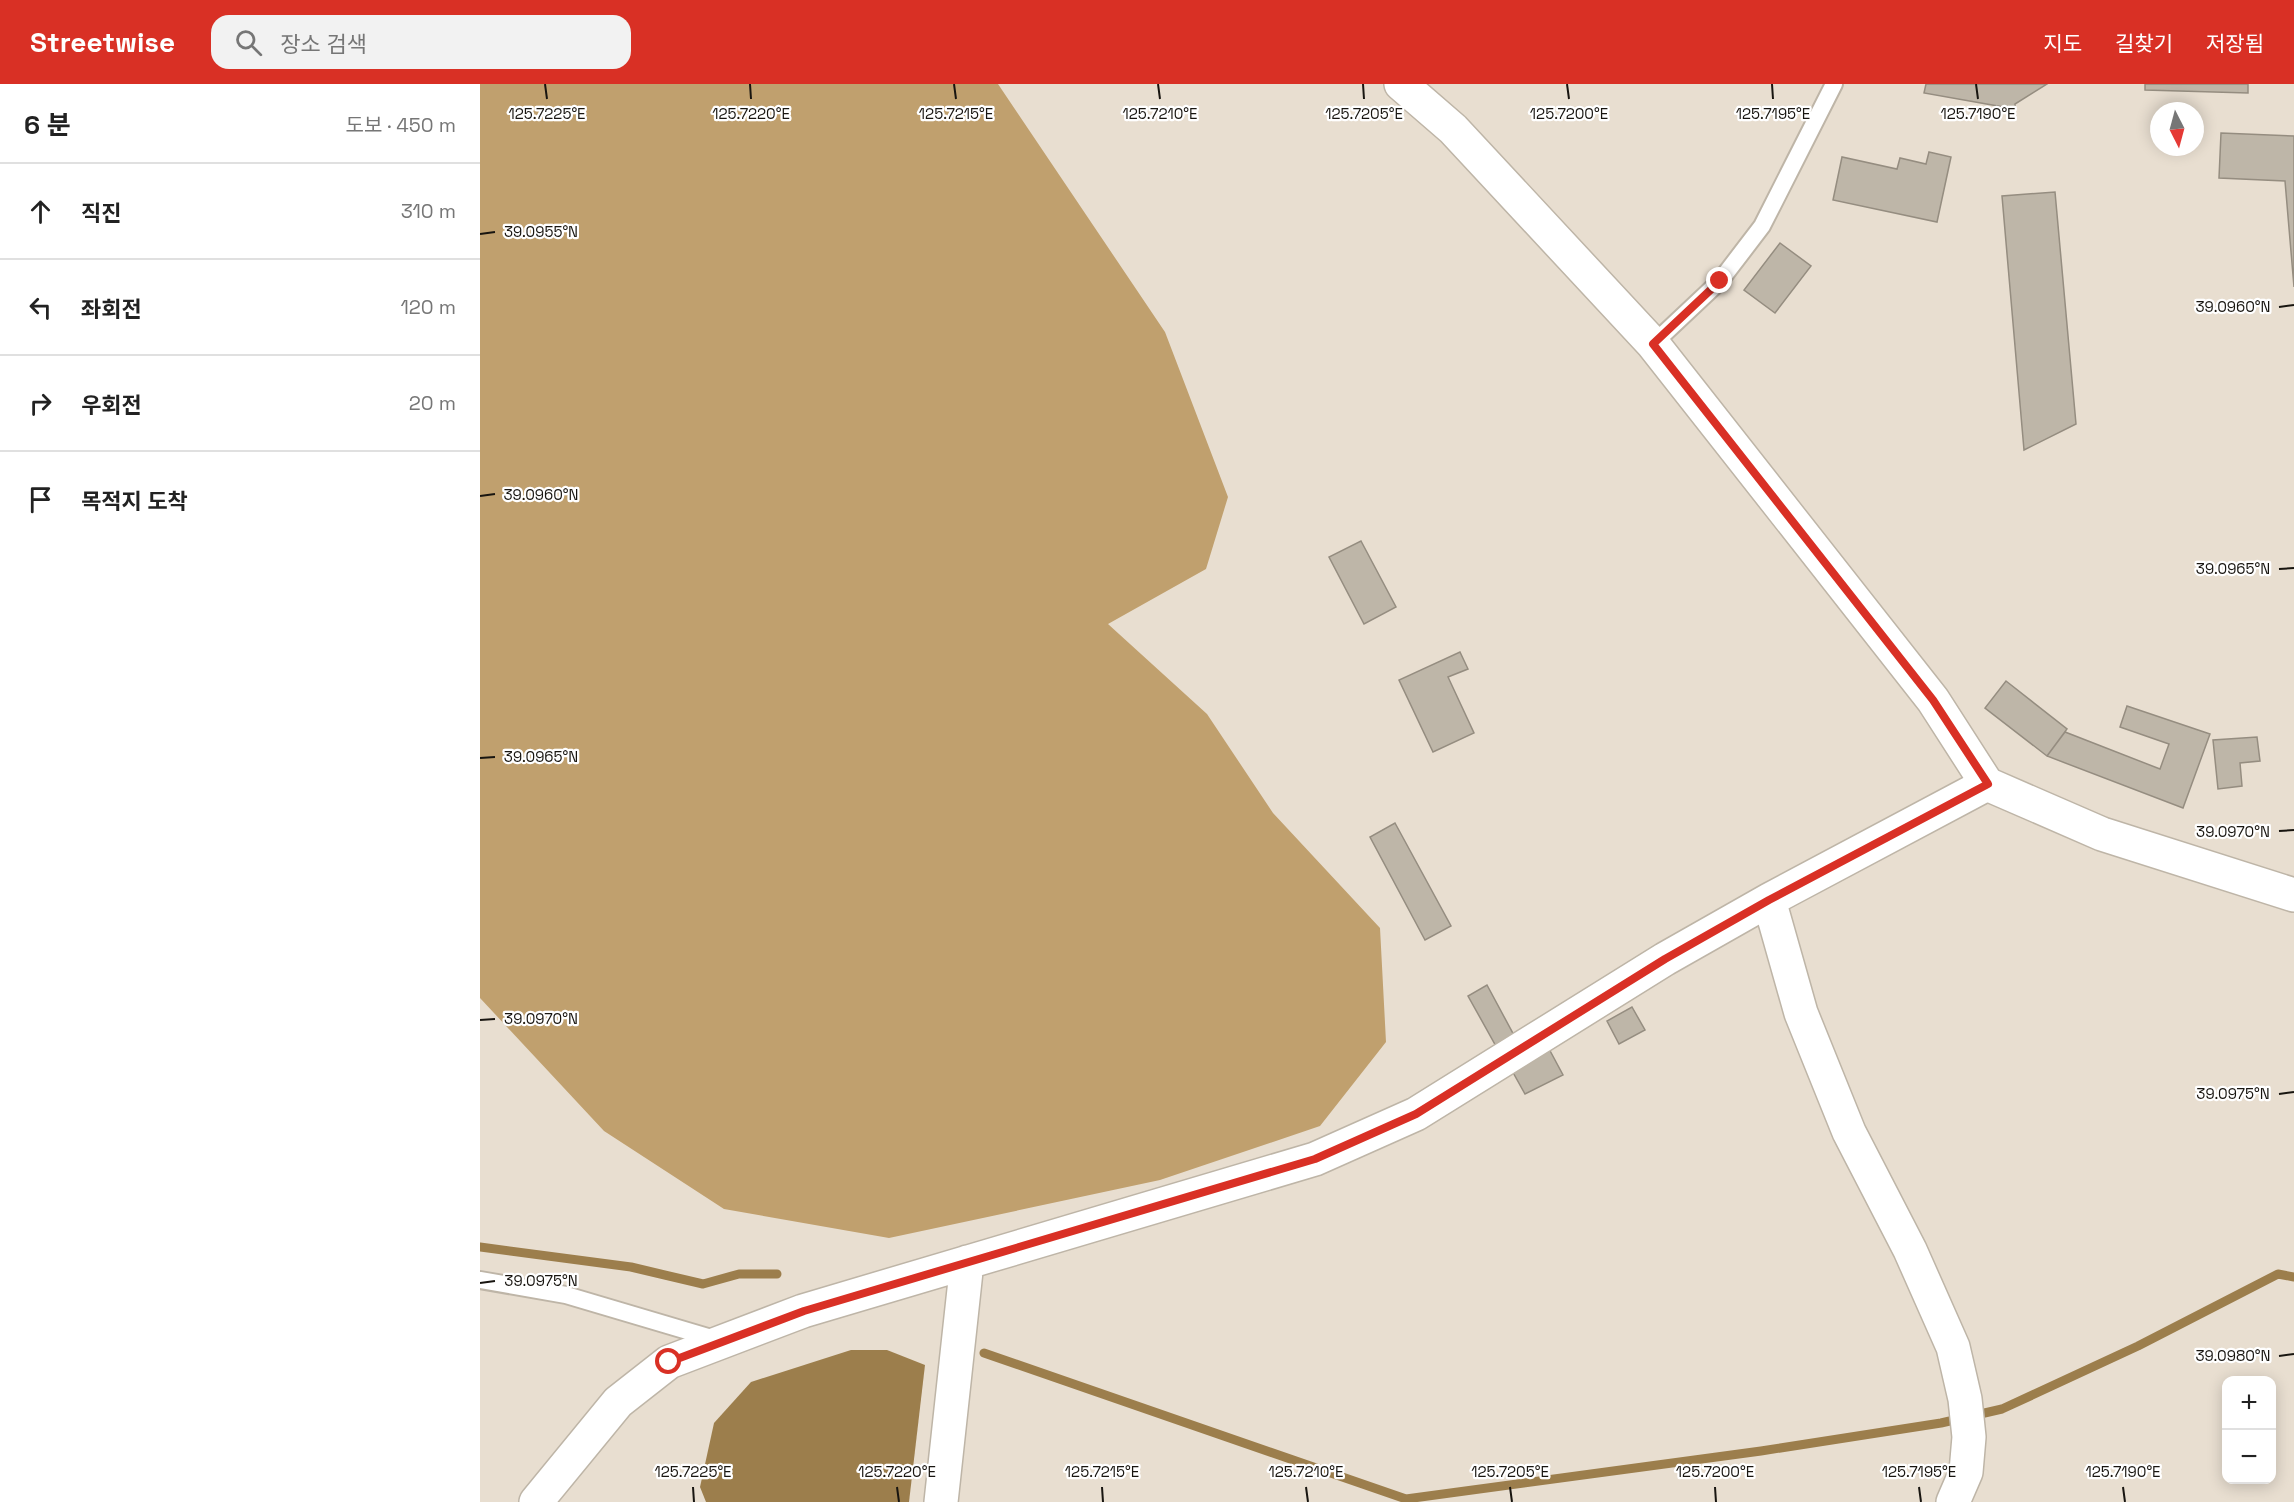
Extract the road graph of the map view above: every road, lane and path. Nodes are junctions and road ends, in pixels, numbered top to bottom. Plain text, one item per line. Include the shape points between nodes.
1 (1401, 84) edge
2 (1833, 84) edge
3 (1653, 344) junction
4 (1988, 784) junction
5 (2294, 896) edge
6 (1769, 900) junction
7 (967, 1262) junction
8 (480, 1280) edge
9 (722, 1341) junction
10 (536, 1502) edge
11 (941, 1502) edge
12 (1953, 1502) edge

1 - 3 street via 1453,129
2 - 3 lane via 1762,226 1720,281
3 - 4 street via 1933,700
4 - 5 street via 2102,834
4 - 6 street
6 - 7 street via 1665,959 1416,1114 1315,1159
6 - 12 street via 1801,1013 1849,1132 1910,1250 1953,1347 1969,1437 1966,1472
7 - 9 street via 804,1311
7 - 11 street
8 - 9 lane via 566,1295
9 - 10 street via 669,1362 618,1402

